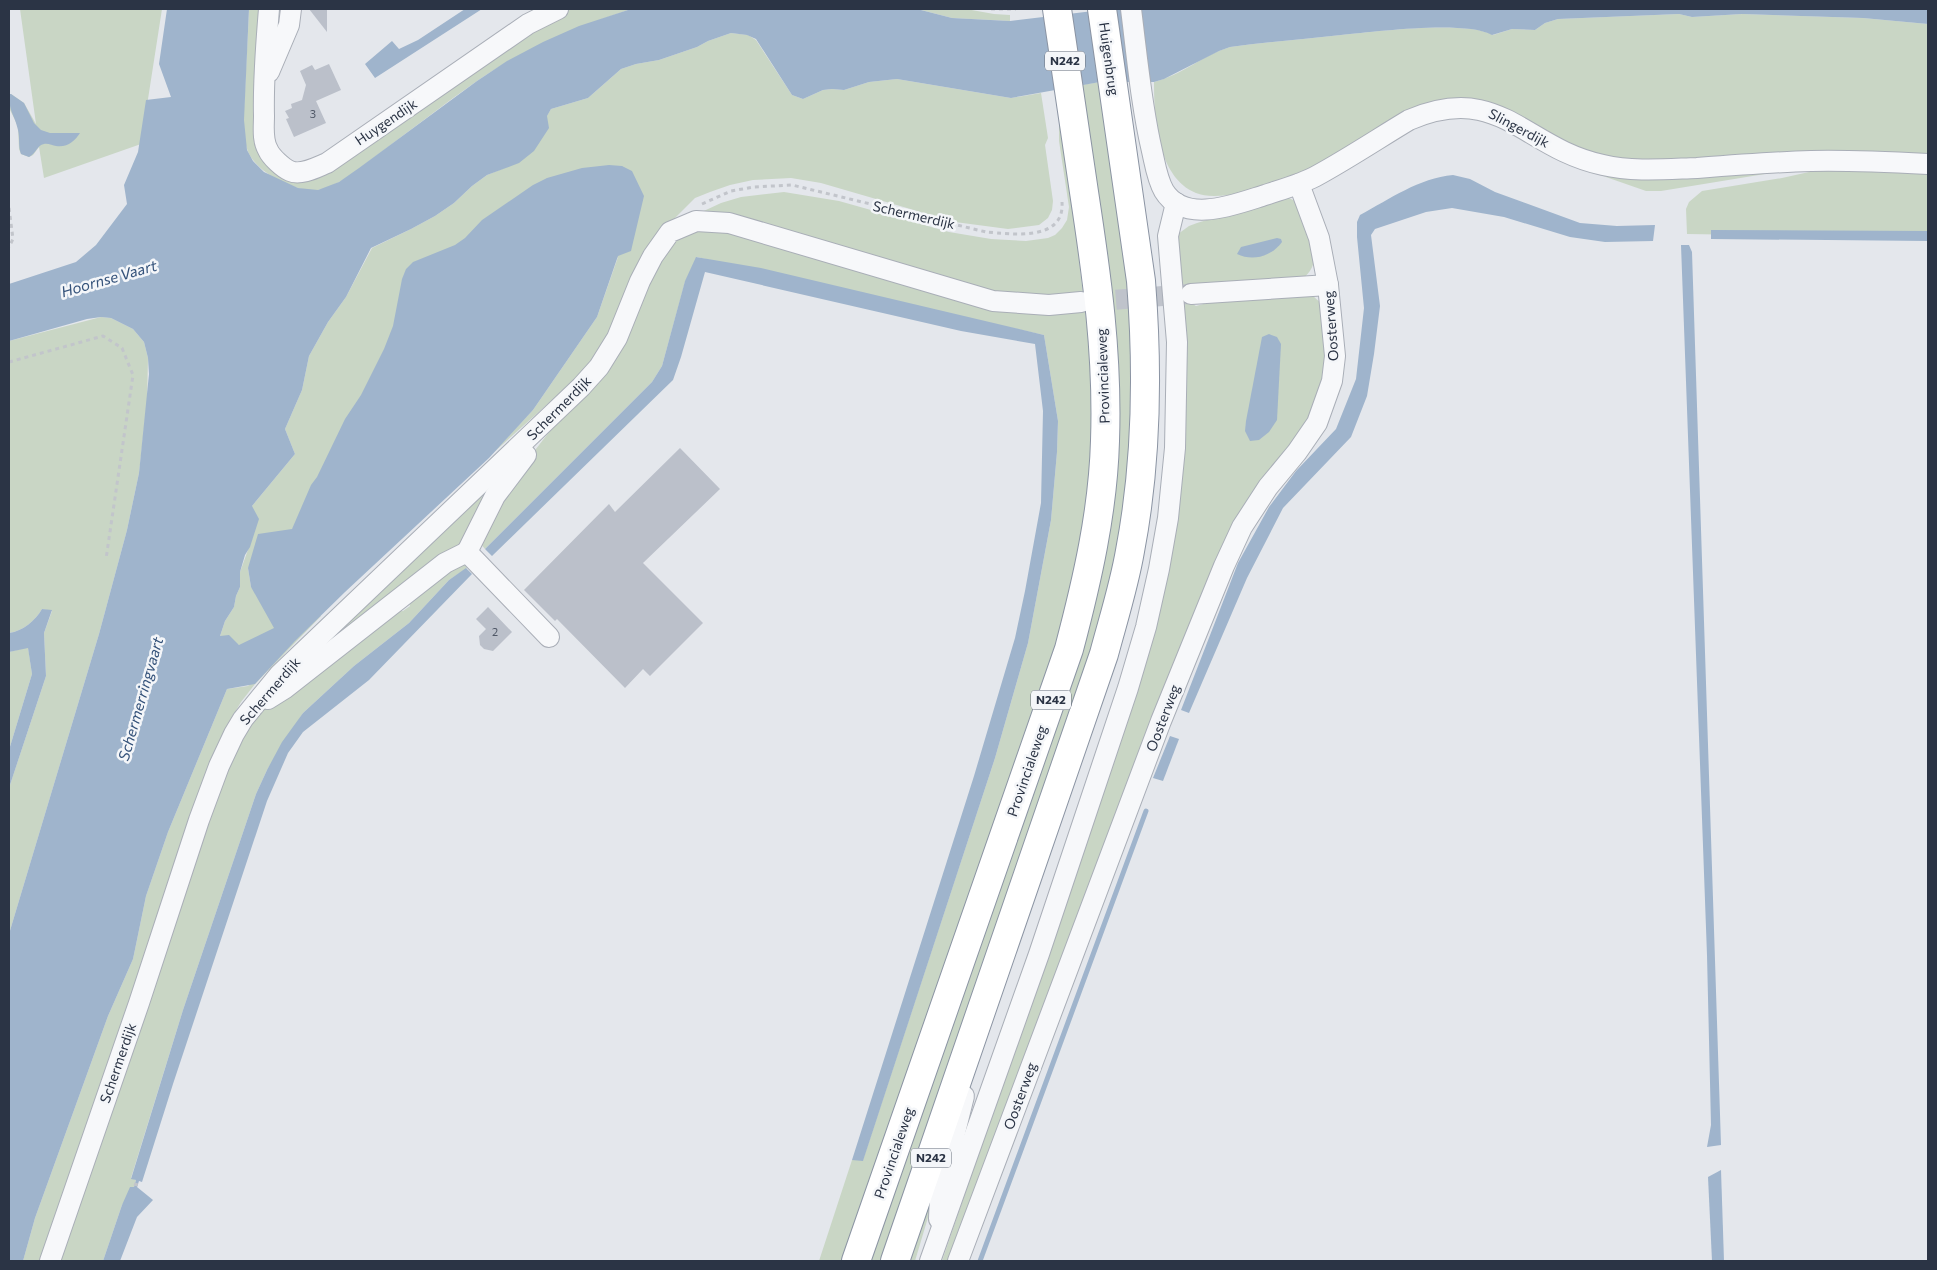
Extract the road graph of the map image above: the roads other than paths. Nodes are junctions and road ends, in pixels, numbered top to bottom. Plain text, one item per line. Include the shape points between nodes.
1 (269, 9) edge
2 (292, 9) edge
3 (558, 9) edge
4 (1057, 9) edge
5 (1102, 9) edge
6 (1131, 9) edge
7 (533, 16) edge
8 (263, 86) junction
9 (1928, 164) edge
10 (1299, 184) junction
11 (1176, 203) junction
12 (1328, 285) junction
13 (1191, 294) tunnel mouth
14 (1081, 302) tunnel mouth
15 (564, 405) junction
16 (467, 552) junction
17 (549, 637) dead end
18 (251, 709) junction
19 (966, 1056) junction
20 (938, 1239) junction
21 (50, 1261) edge
22 (856, 1261) edge
23 (896, 1261) edge
24 (930, 1261) edge
25 (958, 1261) edge

1 - 8 street, Huygendijk
2 - 8 street, Huygendijk via 290,26
3 - 7 street, Huygendijk
4 - 22 highway, Provincialeweg / N242 via 1104,336 1105,441 1093,551 1069,649
5 - 19 highway, Huigenbrug / N242 via 1141,281 1144,324 1143,446 1130,551 1104,654
6 - 11 street, Huigenbrug via 1157,174 1164,191
7 - 8 street, Huygendijk via 327,162 305,171 291,172 268,150 264,136
9 - 10 street, Slingerdijk via 1811,161 1670,169 1618,168 1555,148 1491,112 1452,107 1409,120
10 - 11 street, Slingerdijk via 1219,208 1196,209
10 - 12 street, Oosterweg via 1319,238
11 - 20 street via 1168,236 1177,342 1175,448 1159,569 1146,627 1039,954
12 - 13 street
12 - 25 street, Oosterweg via 1335,356 1325,403 1297,452 1268,487 1242,527 1224,566 1161,721
14 - 15 street, Schermerdijk via 1049,305 993,301 730,223 696,221 670,232 662,242 640,281 617,338 598,367
15 - 16 street via 495,496
15 - 18 street, Schermerdijk via 279,675
16 - 17 street
16 - 18 street via 445,563 284,689
18 - 21 street, Schermerdijk via 234,734 219,766 199,820
19 - 20 street via 964,1094 940,1193
19 - 23 highway, N242
20 - 24 street

